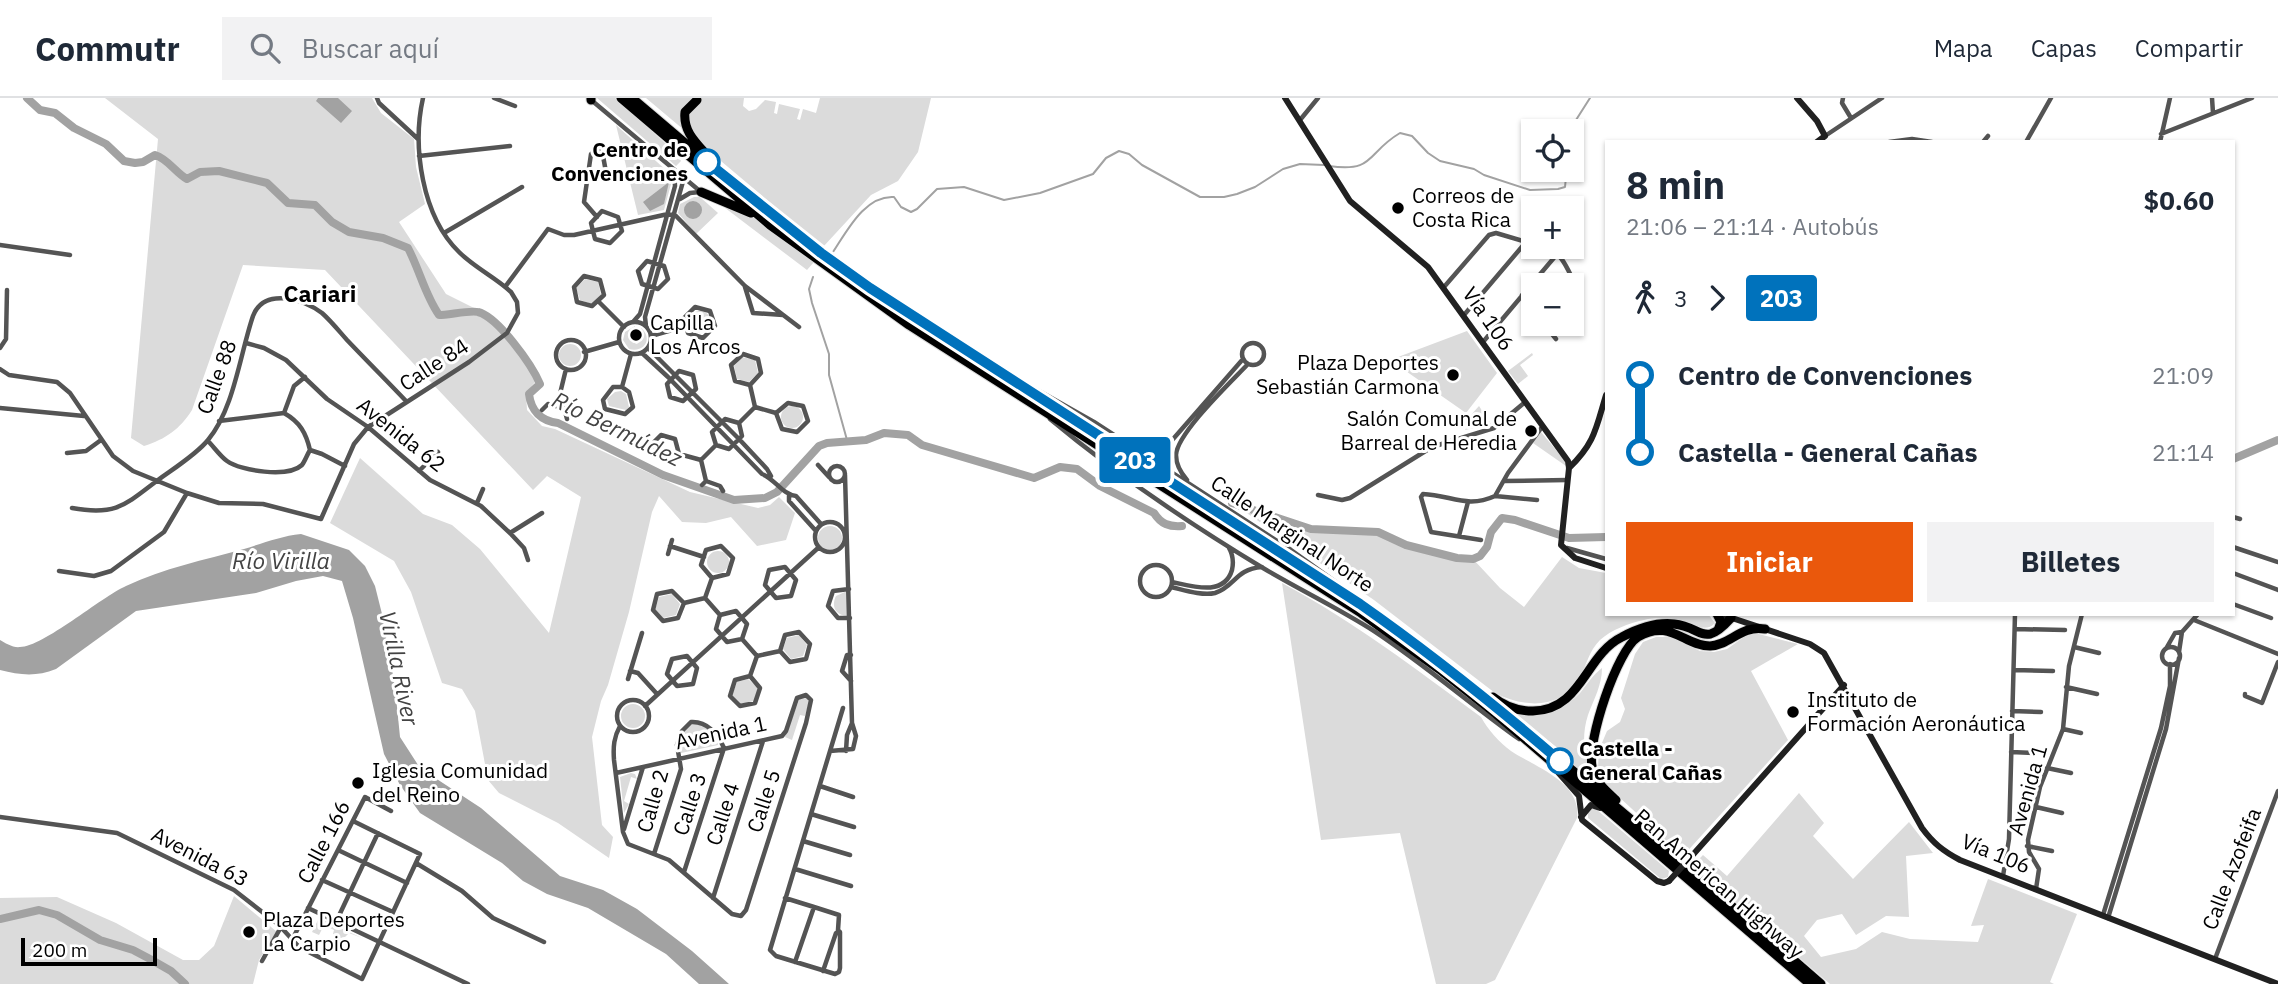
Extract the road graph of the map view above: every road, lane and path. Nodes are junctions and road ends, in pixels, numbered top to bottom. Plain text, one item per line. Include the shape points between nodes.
1 (377, 98) edge
2 (423, 98) edge
3 (494, 98) edge
4 (621, 98) edge
5 (632, 98) edge
6 (1285, 98) edge
7 (1318, 98) edge
8 (1797, 98) edge
9 (1843, 98) edge
10 (1882, 98) edge
11 (2051, 98) edge
12 (2170, 98) edge
13 (2212, 98) edge
14 (2252, 98) edge
15 (590, 99) edge
16 (697, 100) dead end
17 (515, 106) dead end
18 (2213, 113) junction
19 (1852, 118) junction
20 (1299, 121) junction
21 (2161, 134) junction
22 (1825, 136) junction
23 (1988, 136) dead end
24 (418, 139) junction
25 (1820, 140) edge
26 (1985, 140) edge
27 (2027, 140) edge
28 (2160, 140) edge
29 (510, 145) dead end
30 (419, 156) junction
31 (674, 170) junction
32 (588, 171) junction
33 (684, 178) junction
34 (522, 187) dead end
35 (701, 192) junction
36 (677, 203) junction
37 (671, 214) junction
38 (760, 216) junction
39 (597, 217) junction
40 (620, 225) junction
41 (593, 231) junction
42 (444, 233) junction
43 (1521, 240) edge
44 (0, 245) edge
45 (1521, 248) edge
46 (821, 253) junction
47 (70, 255) dead end
48 (1553, 259) edge
49 (657, 264) junction
50 (1541, 273) edge
51 (745, 286) junction
52 (505, 287) junction
53 (650, 287) junction
54 (1444, 287) junction
55 (870, 288) junction
56 (7, 290) dead end
57 (1521, 296) edge
58 (598, 301) junction
59 (1464, 315) junction
60 (786, 316) junction
61 (633, 322) junction
62 (646, 326) junction
63 (686, 326) junction
64 (624, 327) junction
65 (799, 327) dead end
66 (651, 335) junction
67 (1554, 336) edge
68 (1556, 339) dead end
69 (619, 342) junction
70 (1483, 342) junction
71 (246, 343) junction
72 (0, 348) edge
73 (648, 348) junction
74 (584, 352) junction
75 (642, 353) junction
76 (631, 354) junction
77 (1243, 359) junction
78 (1248, 364) junction
79 (0, 369) edge
80 (566, 369) junction
81 (677, 374) junction
82 (305, 377) junction
83 (671, 380) junction
84 (750, 384) junction
85 (622, 387) junction
86 (694, 391) junction
87 (687, 397) junction
88 (1022, 397) junction
89 (1605, 398) edge
90 (406, 401) junction
91 (1524, 403) junction
92 (556, 406) junction
93 (755, 407) junction
94 (0, 408) edge
95 (542, 410) dead end
96 (284, 413) junction
97 (776, 413) junction
98 (85, 416) junction
99 (567, 419) dead end
100 (219, 421) junction
101 (722, 422) junction
102 (739, 423) junction
103 (368, 427) junction
104 (1542, 427) junction
105 (716, 428) junction
106 (740, 439) junction
107 (100, 440) junction
108 (208, 441) junction
109 (716, 445) junction
110 (733, 445) junction
111 (310, 450) junction
112 (1138, 450) junction
113 (438, 452) dead end
114 (67, 453) dead end
115 (679, 454) junction
116 (701, 460) junction
117 (818, 465) dead end
118 (345, 466) junction
119 (1569, 468) junction
120 (419, 471) junction
121 (845, 475) junction
122 (830, 477) junction
123 (772, 478) junction
124 (1567, 480) junction
125 (156, 481) junction
126 (1504, 481) junction
127 (1192, 486) junction
128 (483, 489) dead end
129 (723, 491) dead end
130 (187, 493) junction
131 (788, 495) junction
132 (1318, 495) dead end
133 (1495, 496) junction
134 (1537, 500) dead end
135 (1468, 502) junction
136 (477, 503) junction
137 (72, 508) dead end
138 (542, 513) dead end
139 (847, 516) junction
140 (2235, 518) edge
141 (2240, 519) dead end
142 (821, 524) junction
143 (841, 527) junction
144 (816, 531) junction
145 (510, 533) junction
146 (1459, 536) junction
147 (672, 540) dead end
148 (1481, 540) dead end
149 (1223, 543) junction
150 (670, 547) junction
151 (1561, 547) junction
152 (818, 548) junction
153 (2235, 548) edge
154 (840, 549) junction
155 (668, 554) dead end
156 (704, 557) junction
157 (848, 559) junction
158 (1605, 559) edge
159 (528, 560) dead end
160 (2278, 562) edge
161 (1262, 567) junction
162 (1605, 568) edge
163 (59, 571) dead end
164 (790, 573) junction
165 (2235, 574) edge
166 (712, 578) junction
167 (1172, 585) junction
168 (849, 589) junction
169 (2278, 590) edge
170 (770, 591) junction
171 (705, 598) junction
172 (684, 603) junction
173 (1360, 604) junction
174 (2235, 605) edge
175 (720, 615) junction
176 (1719, 616) edge
177 (1725, 616) edge
178 (2015, 616) edge
179 (2082, 616) edge
180 (2197, 616) edge
181 (742, 617) junction
182 (850, 618) junction
183 (1732, 618) junction
184 (2271, 618) dead end
185 (2194, 620) junction
186 (2015, 628) junction
187 (1765, 629) junction
188 (2065, 630) dead end
189 (1408, 632) junction
190 (1717, 632) junction
191 (2182, 632) junction
192 (642, 633) dead end
193 (722, 636) junction
194 (1730, 637) junction
195 (743, 639) junction
196 (2074, 648) junction
197 (2167, 648) junction
198 (780, 650) junction
199 (2099, 653) dead end
200 (2278, 654) edge
201 (851, 655) junction
202 (2179, 655) junction
203 (757, 656) junction
204 (692, 662) junction
205 (2278, 662) edge
206 (2170, 664) junction
207 (2014, 670) junction
208 (631, 671) junction
209 (2053, 671) dead end
210 (750, 676) junction
211 (628, 679) dead end
212 (672, 681) junction
213 (852, 682) junction
214 (1844, 685) junction
215 (2066, 687) junction
216 (657, 694) junction
217 (2097, 694) dead end
218 (2245, 694) dead end
219 (806, 695) joint
220 (1853, 702) junction
221 (645, 706) junction
222 (843, 708) dead end
223 (1823, 709) junction
224 (2012, 711) junction
225 (2041, 712) dead end
226 (691, 722) joint
227 (620, 726) junction
228 (2163, 728) junction
229 (2063, 729) junction
230 (2081, 733) dead end
231 (764, 740) junction
232 (724, 748) junction
233 (831, 751) junction
234 (2011, 752) junction
235 (2034, 753) dead end
236 (1540, 754) junction
237 (678, 758) junction
238 (644, 766) junction
239 (2047, 768) junction
240 (616, 773) junction
241 (2071, 773) dead end
242 (820, 786) junction
243 (2278, 791) edge
244 (853, 797) dead end
245 (2036, 807) junction
246 (391, 811) dead end
247 (2062, 813) dead end
248 (811, 814) junction
249 (1614, 816) junction
250 (0, 817) edge
251 (1581, 817) junction
252 (353, 821) junction
253 (855, 827) dead end
254 (623, 832) junction
255 (378, 834) junction
256 (803, 841) junction
257 (2027, 846) junction
258 (338, 850) junction
259 (2052, 852) dead end
260 (654, 853) junction
261 (850, 855) dead end
262 (1678, 859) junction
263 (364, 863) junction
264 (416, 863) junction
265 (795, 869) junction
266 (684, 873) junction
267 (2003, 876) junction
268 (323, 880) junction
269 (407, 883) junction
270 (851, 887) dead end
271 (2036, 890) junction
272 (350, 893) junction
273 (712, 898) junction
274 (785, 898) junction
275 (814, 907) junction
276 (308, 908) junction
277 (393, 912) junction
278 (2106, 916) junction
279 (336, 922) junction
280 (281, 927) junction
281 (838, 930) junction
282 (292, 940) junction
283 (544, 942) dead end
284 (379, 943) junction
285 (2215, 959) junction
286 (262, 961) dead end
287 (795, 962) junction
288 (823, 971) junction
289 (363, 981) edge
290 (468, 984) edge
291 (1810, 984) edge
292 (1821, 984) edge
293 (2278, 984) edge

1 - 24 street
2 - 24 street
3 - 17 street
4 - 38 highway, Pan American Highway
5 - 46 highway
6 - 20 main road, Vía 106
7 - 20 street
8 - 22 main road
9 - 19 street
10 - 19 street
11 - 27 street
12 - 21 street
13 - 18 street
14 - 18 street
15 - 31 street
16 - 46 highway via 688,107 684,120 695,142
18 - 21 street
19 - 22 street
20 - 54 main road, Vía 106 via 1350,201 1413,252
21 - 28 street
22 - 25 main road
23 - 26 street
24 - 30 street
29 - 30 street
30 - 42 street via 431,205
31 - 33 street
31 - 37 street
32 - 32 street via 591,154 600,151 606,172
32 - 39 street via 584,202
33 - 35 street
33 - 36 street
34 - 42 street
35 - 36 street via 685,195
35 - 38 highway
36 - 37 street
37 - 40 street
37 - 49 street
37 - 51 street
38 - 88 highway, Pan American Highway via 909,325
39 - 40 street via 603,211 618,217
39 - 41 street via 591,223
40 - 41 street
40 - 41 street via 622,231 610,243 595,239
41 - 52 street via 569,235 548,229
42 - 52 street via 465,258
43 - 54 street via 1489,235
44 - 47 street
45 - 59 street
46 - 55 highway
48 - 50 street
49 - 53 street
49 - 53 street via 664,266 668,279 658,289
49 - 53 street via 647,261 638,271 642,284
51 - 60 street
51 - 60 street via 753,313
52 - 90 street, Calle 84 via 518,307 508,333
53 - 61 street
53 - 62 street
54 - 59 main road, Vía 106
55 - 112 street, Calle Marginal Norte
55 - 173 highway
56 - 72 street via 6,339
57 - 70 street
58 - 58 street via 604,295 600,280 584,276 574,287 578,302 592,306
58 - 64 street
59 - 70 main road, Vía 106
60 - 65 street
61 - 62 street
61 - 64 street
62 - 66 street
63 - 63 street via 688,333 703,338 715,326 710,311 695,307 684,318
63 - 66 street
64 - 69 street
66 - 73 street
67 - 68 street
69 - 74 street
69 - 76 street
70 - 91 main road, Vía 106
71 - 82 street, Avenida 62 via 275,353
71 - 90 street, Calle 88 via 254,313 264,302 293,299 323,314
71 - 100 street, Calle 88
73 - 75 street
73 - 81 street
74 - 80 street via 586,360 575,371
74 - 80 street via 582,344 567,340 555,351 559,367
75 - 76 street
75 - 83 street
76 - 85 street
77 - 78 street
77 - 78 street via 1245,346 1261,347 1263,359
77 - 112 street via 1167,446 1156,452
78 - 127 street via 1178,446 1177,464
79 - 98 street via 9,375 57,382
80 - 92 street
81 - 83 street
81 - 86 street
81 - 86 street via 693,375
82 - 96 street via 294,386
82 - 103 street, Avenida 62 via 327,399
83 - 87 street
83 - 87 street via 667,384 670,397 683,401
84 - 84 street via 761,373 758,359 743,354 731,365 735,381
84 - 93 street
85 - 85 street via 613,387 603,400 605,409 625,414 633,407 629,392
86 - 87 street
86 - 101 street
87 - 105 street
88 - 149 street
88 - 236 highway, Pan American Highway via 1361,613 1439,669
89 - 119 main road via 1591,442
90 - 103 street, Calle 84
91 - 104 main road, Vía 106
91 - 132 street via 1494,428 1432,447 1350,498
92 - 95 street via 548,404
92 - 99 street via 564,408
93 - 97 street
93 - 102 street
94 - 98 street
96 - 100 street
96 - 111 street via 304,431
97 - 97 street via 782,429 797,432 807,421 803,406 788,402
98 - 107 street
100 - 108 street, Calle 88
101 - 102 street
101 - 105 street
101 - 106 street
102 - 106 street
103 - 118 street, Calle 84
103 - 120 street, Avenida 62
104 - 119 main road, Vía 106
104 - 126 street
105 - 109 street via 712,432
105 - 110 street
106 - 110 street
106 - 123 street
107 - 114 street via 86,451
107 - 125 street via 121,463
108 - 111 street via 226,460 247,470 294,469
108 - 125 street, Calle 88
109 - 110 street via 729,449
109 - 116 street
110 - 123 street
111 - 118 street
112 - 127 street, Calle Marginal Norte
113 - 120 street
115 - 115 street via 675,439 660,435 650,446
115 - 116 street
116 - 129 street via 704,483
117 - 122 street
118 - 130 street, Calle 84 via 321,519 263,504 219,503
119 - 124 main road
120 - 136 street, Avenida 62
121 - 122 street via 840,482
121 - 122 street via 838,466
121 - 139 street
123 - 131 street
124 - 126 street
124 - 151 main road
125 - 130 street
125 - 137 street, Calle 88 via 114,510
126 - 133 street
127 - 189 street, Calle Marginal Norte
128 - 136 street
130 - 163 street via 164,532 111,571 94,576
131 - 142 street via 796,496
131 - 144 street
133 - 134 street
133 - 135 street
135 - 146 street
135 - 146 street via 1427,494 1421,497 1431,532
136 - 145 street, Avenida 62
138 - 145 street
139 - 143 street
139 - 157 street
140 - 141 street
142 - 143 street
142 - 144 street
143 - 154 street via 845,541
144 - 152 street
145 - 159 street, Avenida 62
146 - 148 street
147 - 150 street
149 - 161 street
149 - 167 street via 1231,551 1233,563 1220,585
150 - 155 street
150 - 156 street
151 - 158 street
151 - 162 main road via 1575,558
152 - 154 street via 827,552
152 - 164 street
153 - 160 street
154 - 157 street
156 - 166 street via 701,565
156 - 166 street via 706,550 721,546 733,558 728,574
157 - 168 street
161 - 167 street via 1247,570 1212,593
161 - 236 street via 1381,636
164 - 170 street
164 - 170 street via 785,568 769,570 765,585
164 - 170 street via 796,580 791,596 776,598
165 - 169 street
166 - 171 street
167 - 167 street via 1170,572 1163,566 1148,567 1141,574 1140,584 1150,595 1160,596
168 - 182 street
168 - 182 street via 833,591 828,606 838,618
170 - 181 street
171 - 172 street
171 - 175 street
172 - 172 street via 673,591 657,594 653,610 663,621 678,618
173 - 189 highway
173 - 262 highway via 1484,696
174 - 184 street
175 - 181 street via 736,611
175 - 193 street via 716,629
176 - 190 highway
177 - 183 main road, Vía 106
178 - 186 street
179 - 196 street, Avenida 1
180 - 185 street
181 - 193 street
181 - 195 street via 747,624
182 - 201 street
183 - 187 main road, Vía 106
183 - 190 highway
183 - 194 highway
185 - 191 street
185 - 200 street
186 - 188 street
186 - 207 street
187 - 194 highway via 1748,629
187 - 214 main road, Vía 106 via 1820,650
189 - 190 highway via 1501,703 1533,711 1568,698 1605,649 1626,635 1669,624 1705,635
191 - 197 street via 2175,633
191 - 202 street
192 - 208 street
193 - 195 street via 727,642
193 - 204 street
194 - 262 highway via 1711,646 1667,631 1635,640 1618,666 1592,741 1591,765 1597,781
195 - 203 street
196 - 199 street
196 - 215 street, Avenida 1
197 - 202 street via 2173,647
197 - 206 street via 2162,657
198 - 198 street via 790,662 806,659 810,644 799,632 785,635
198 - 203 street
201 - 213 street
201 - 213 street via 842,671
202 - 206 street via 2176,663
202 - 228 street
203 - 210 street
204 - 212 street
204 - 212 street via 687,656 672,659 667,674
204 - 212 street via 697,668 693,684 677,687
205 - 218 street via 2262,703
206 - 228 street
207 - 209 street
207 - 224 street
208 - 211 street
208 - 216 street
210 - 210 street via 735,680 730,696 740,706 755,703 760,688
212 - 216 street
213 - 233 street via 855,747
214 - 220 main road, Vía 106
214 - 223 main road
215 - 217 street
215 - 229 street, Avenida 1
216 - 221 street
219 - 231 street, Avenida 1 via 797,698 785,734
219 - 273 street, Calle 5 via 811,700 806,723 746,910 741,916 732,914
220 - 223 main road via 1839,698
220 - 267 main road, Vía 106 via 1933,843 1960,860
221 - 227 street via 625,702 618,710
221 - 227 street via 648,720 643,729 633,732
222 - 233 street
223 - 251 main road, bridge via 1670,881 1657,881
224 - 225 street
224 - 234 street
226 - 232 street, Calle 3 via 707,725
226 - 237 street, Calle 2 via 682,731
227 - 240 street via 614,741
228 - 278 street
229 - 230 street
229 - 239 street, Avenida 1
231 - 232 street, Avenida 1
231 - 273 street, Calle 4
232 - 237 street, Avenida 1
232 - 266 street, Calle 3
233 - 242 street
234 - 235 street, Avenida 1
234 - 267 street via 2009,839
236 - 249 highway, Pan American Highway
236 - 251 main road via 1576,792
237 - 238 street, Avenida 1
237 - 260 street, Calle 2 via 680,772
238 - 240 street, Avenida 1
238 - 254 street
239 - 241 street
239 - 245 street, Avenida 1
240 - 254 street
242 - 244 street
242 - 248 street
243 - 285 street, Calle Azofeifa
245 - 247 street
245 - 257 street, Avenida 1
246 - 252 street, Calle 166 via 365,797
248 - 253 street
248 - 256 street
249 - 251 main road via 1593,804
249 - 291 highway, Pan American Highway
250 - 280 street, Avenida 63 via 117,833 234,890
252 - 255 street
252 - 258 street, Calle 166
254 - 260 street via 628,844
255 - 263 street
255 - 264 street via 420,854
256 - 261 street
256 - 265 street
257 - 259 street
257 - 271 street, Avenida 1 via 2039,869
258 - 263 street
258 - 268 street, Calle 166
260 - 266 street
262 - 292 highway
263 - 269 street
263 - 272 street
264 - 269 street
264 - 283 street via 462,891 493,918
265 - 270 street
265 - 274 street
266 - 273 street
267 - 271 main road, Vía 106
268 - 272 street
268 - 276 street, Calle 166
269 - 277 street
271 - 278 main road, Vía 106
272 - 277 street
272 - 279 street
274 - 275 street
274 - 287 street via 769,947 773,954
275 - 281 street via 839,915
275 - 287 street
276 - 279 street
276 - 282 street, Calle 166
277 - 284 street
278 - 285 main road, Vía 106
279 - 284 street
280 - 282 street, Avenida 63
280 - 286 street
281 - 288 street
281 - 288 street via 839,972
282 - 289 street, Avenida 63
284 - 289 street
284 - 290 street
285 - 293 main road, Vía 106
287 - 288 street

